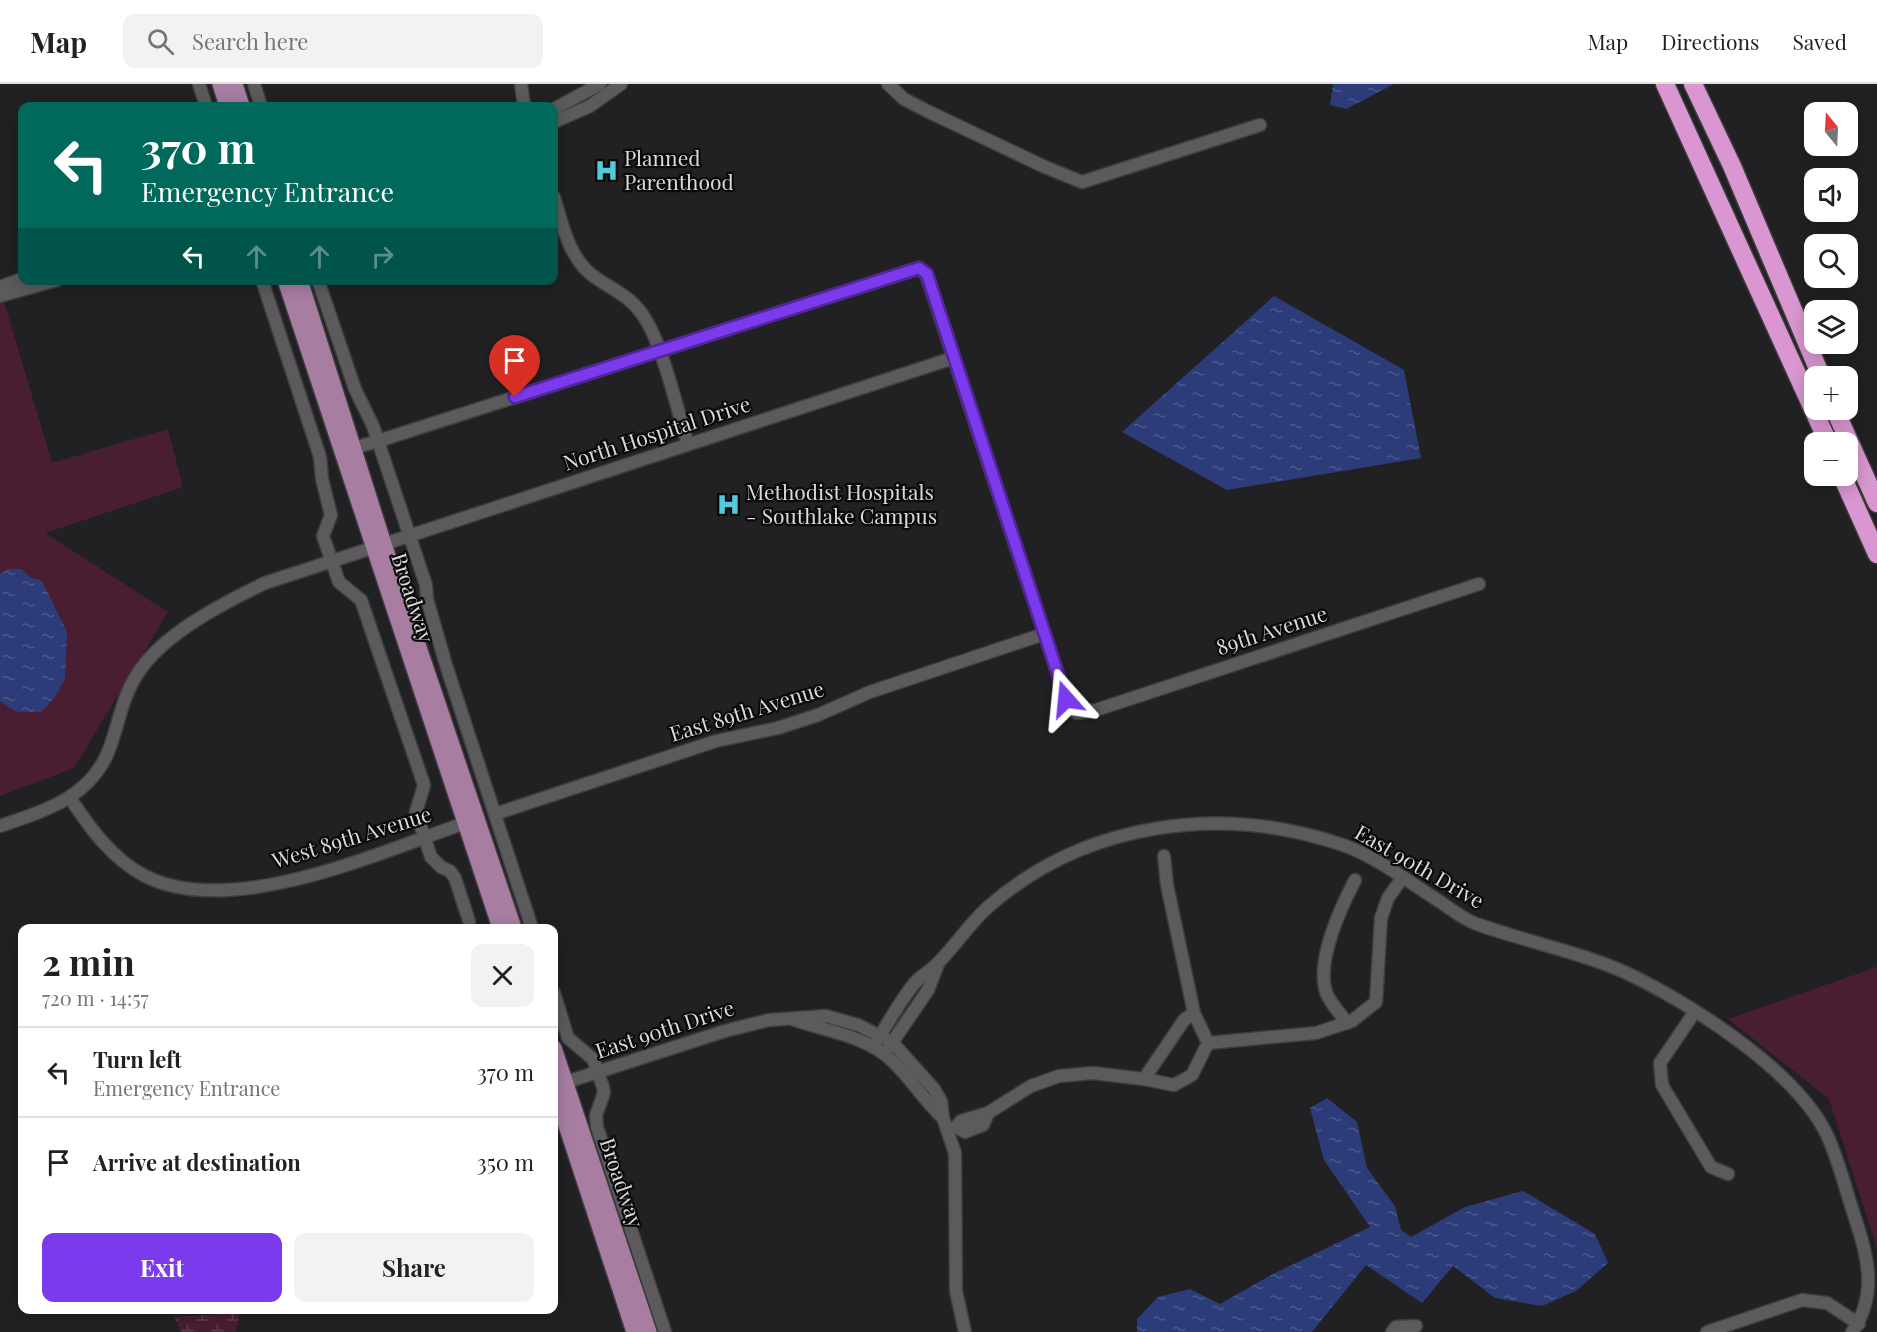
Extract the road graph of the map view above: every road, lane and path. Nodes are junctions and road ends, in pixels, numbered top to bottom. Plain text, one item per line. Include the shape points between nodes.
1 (199, 84) edge
2 (220, 84) edge
3 (235, 84) edge
4 (254, 84) edge
5 (521, 84) edge
6 (600, 84) edge
7 (621, 84) edge
8 (888, 84) edge
9 (1665, 84) edge
10 (1693, 84) edge
11 (205, 102) edge
12 (226, 102) edge
13 (241, 102) edge
14 (260, 102) edge
15 (524, 102) edge
16 (558, 107) edge
17 (558, 120) edge
18 (1260, 125) dead end
19 (558, 210) edge
20 (18, 280) edge
21 (39, 285) edge
22 (264, 285) edge
23 (287, 285) edge
24 (302, 285) edge
25 (320, 285) edge
26 (0, 287) edge
27 (0, 296) edge
28 (658, 351) junction
29 (953, 358) junction
30 (1817, 366) edge
31 (1840, 420) edge
32 (335, 432) junction
33 (1823, 432) edge
34 (378, 441) junction
35 (688, 444) junction
36 (354, 448) junction
37 (1846, 486) edge
38 (1877, 503) edge
39 (409, 536) junction
40 (379, 546) junction
41 (1877, 554) edge
42 (332, 561) junction
43 (1479, 584) dead end
44 (1044, 634) junction
45 (70, 798) junction
46 (495, 814) junction
47 (465, 823) junction
48 (0, 826) edge
49 (424, 837) junction
50 (1164, 856) dead end
51 (1402, 878) junction
52 (1355, 880) dead end
53 (469, 921) dead end
54 (499, 924) edge
55 (513, 924) edge
56 (531, 924) edge
57 (938, 963) junction
58 (558, 1006) edge
59 (1194, 1013) junction
60 (1695, 1013) junction
61 (791, 1018) junction
62 (1347, 1023) junction
63 (880, 1036) junction
64 (892, 1042) junction
65 (1208, 1043) junction
66 (878, 1051) junction
67 (598, 1072) junction
68 (1144, 1079) junction
69 (558, 1086) edge
70 (558, 1089) edge
71 (558, 1089) edge
72 (949, 1125) junction
73 (1728, 1174) dead end
74 (1856, 1328) edge
75 (1417, 1330) edge
76 (634, 1332) edge
77 (649, 1332) edge
78 (665, 1332) edge
79 (965, 1332) edge
80 (1392, 1332) edge
81 (1707, 1332) edge

1 - 11 street
2 - 12 main road
3 - 13 main road
4 - 14 street
5 - 15 street
6 - 16 street
7 - 17 street via 590,106
8 - 18 street via 904,99 927,111 1082,182
9 - 33 highway
10 - 30 highway
19 - 28 street via 570,247 585,270 635,305 650,328
20 - 26 street
21 - 27 street
22 - 42 street via 320,457 332,515 323,536
23 - 32 main road, Broadway
24 - 36 main road, Broadway
25 - 34 street via 355,389
28 - 29 street via 919,268 927,274
28 - 34 street
28 - 35 street
29 - 35 street, North Hospital Drive
29 - 44 street
31 - 38 highway
32 - 36 street
32 - 40 main road, Broadway
34 - 36 street
34 - 39 street
35 - 39 street, North Hospital Drive
36 - 40 main road, Broadway
37 - 41 highway
39 - 40 street, North Hospital Drive
39 - 46 street
40 - 42 street, North Hospital Drive
40 - 47 main road, Broadway
40 - 55 main road, Broadway
42 - 45 street, North Hospital Drive via 237,596 162,648 139,671 123,698 108,751 91,780
42 - 49 street via 342,587 361,600 424,785 416,812
43 - 44 street, 89th Avenue via 1077,713 1066,699
44 - 46 street, East 89th Avenue via 870,692 818,715 716,741
45 - 48 street, North Hospital Drive
45 - 49 street, West 89th Avenue via 123,862 147,876 215,891 306,877
46 - 56 street
47 - 49 street, West 89th Avenue
47 - 54 main road, Broadway
49 - 53 street via 431,857 455,878
50 - 59 street
51 - 57 street, East 90th Drive via 1347,847 1265,825 1170,825 1128,833 1046,866 1011,889 969,925
51 - 60 street, East 90th Drive via 1474,923 1636,978
51 - 62 street via 1388,898 1381,918 1376,1002
52 - 62 street via 1336,917 1326,959 1326,992
57 - 63 street, East 90th Drive via 915,982
57 - 64 street, East 90th Drive via 928,990
58 - 67 street via 568,1038 587,1052
59 - 65 street
59 - 68 street via 1184,1020
60 - 73 street via 1660,1063 1659,1075 1711,1167
60 - 74 street, East 90th Drive via 1763,1059 1802,1096 1827,1135 1872,1270 1868,1308
61 - 63 street, East 90th Drive via 826,1016
61 - 66 street, East 90th Drive via 849,1036
61 - 67 street, East 90th Drive via 751,1023
62 - 65 street via 1316,1033
63 - 64 street, East 90th Drive
63 - 66 street, East 90th Drive
64 - 66 street, East 90th Drive
64 - 72 street via 934,1089
65 - 68 street via 1192,1075 1174,1085
66 - 72 street via 908,1077
67 - 69 street, East 90th Drive
67 - 78 street via 604,1094 598,1106 597,1127
68 - 72 street via 1093,1073 1059,1076 1031,1086 988,1113
70 - 76 main road, Broadway
71 - 77 main road, Broadway
72 - 79 street via 957,1169 956,1292
74 - 81 street via 1827,1303 1802,1300
75 - 80 street via 1396,1327

